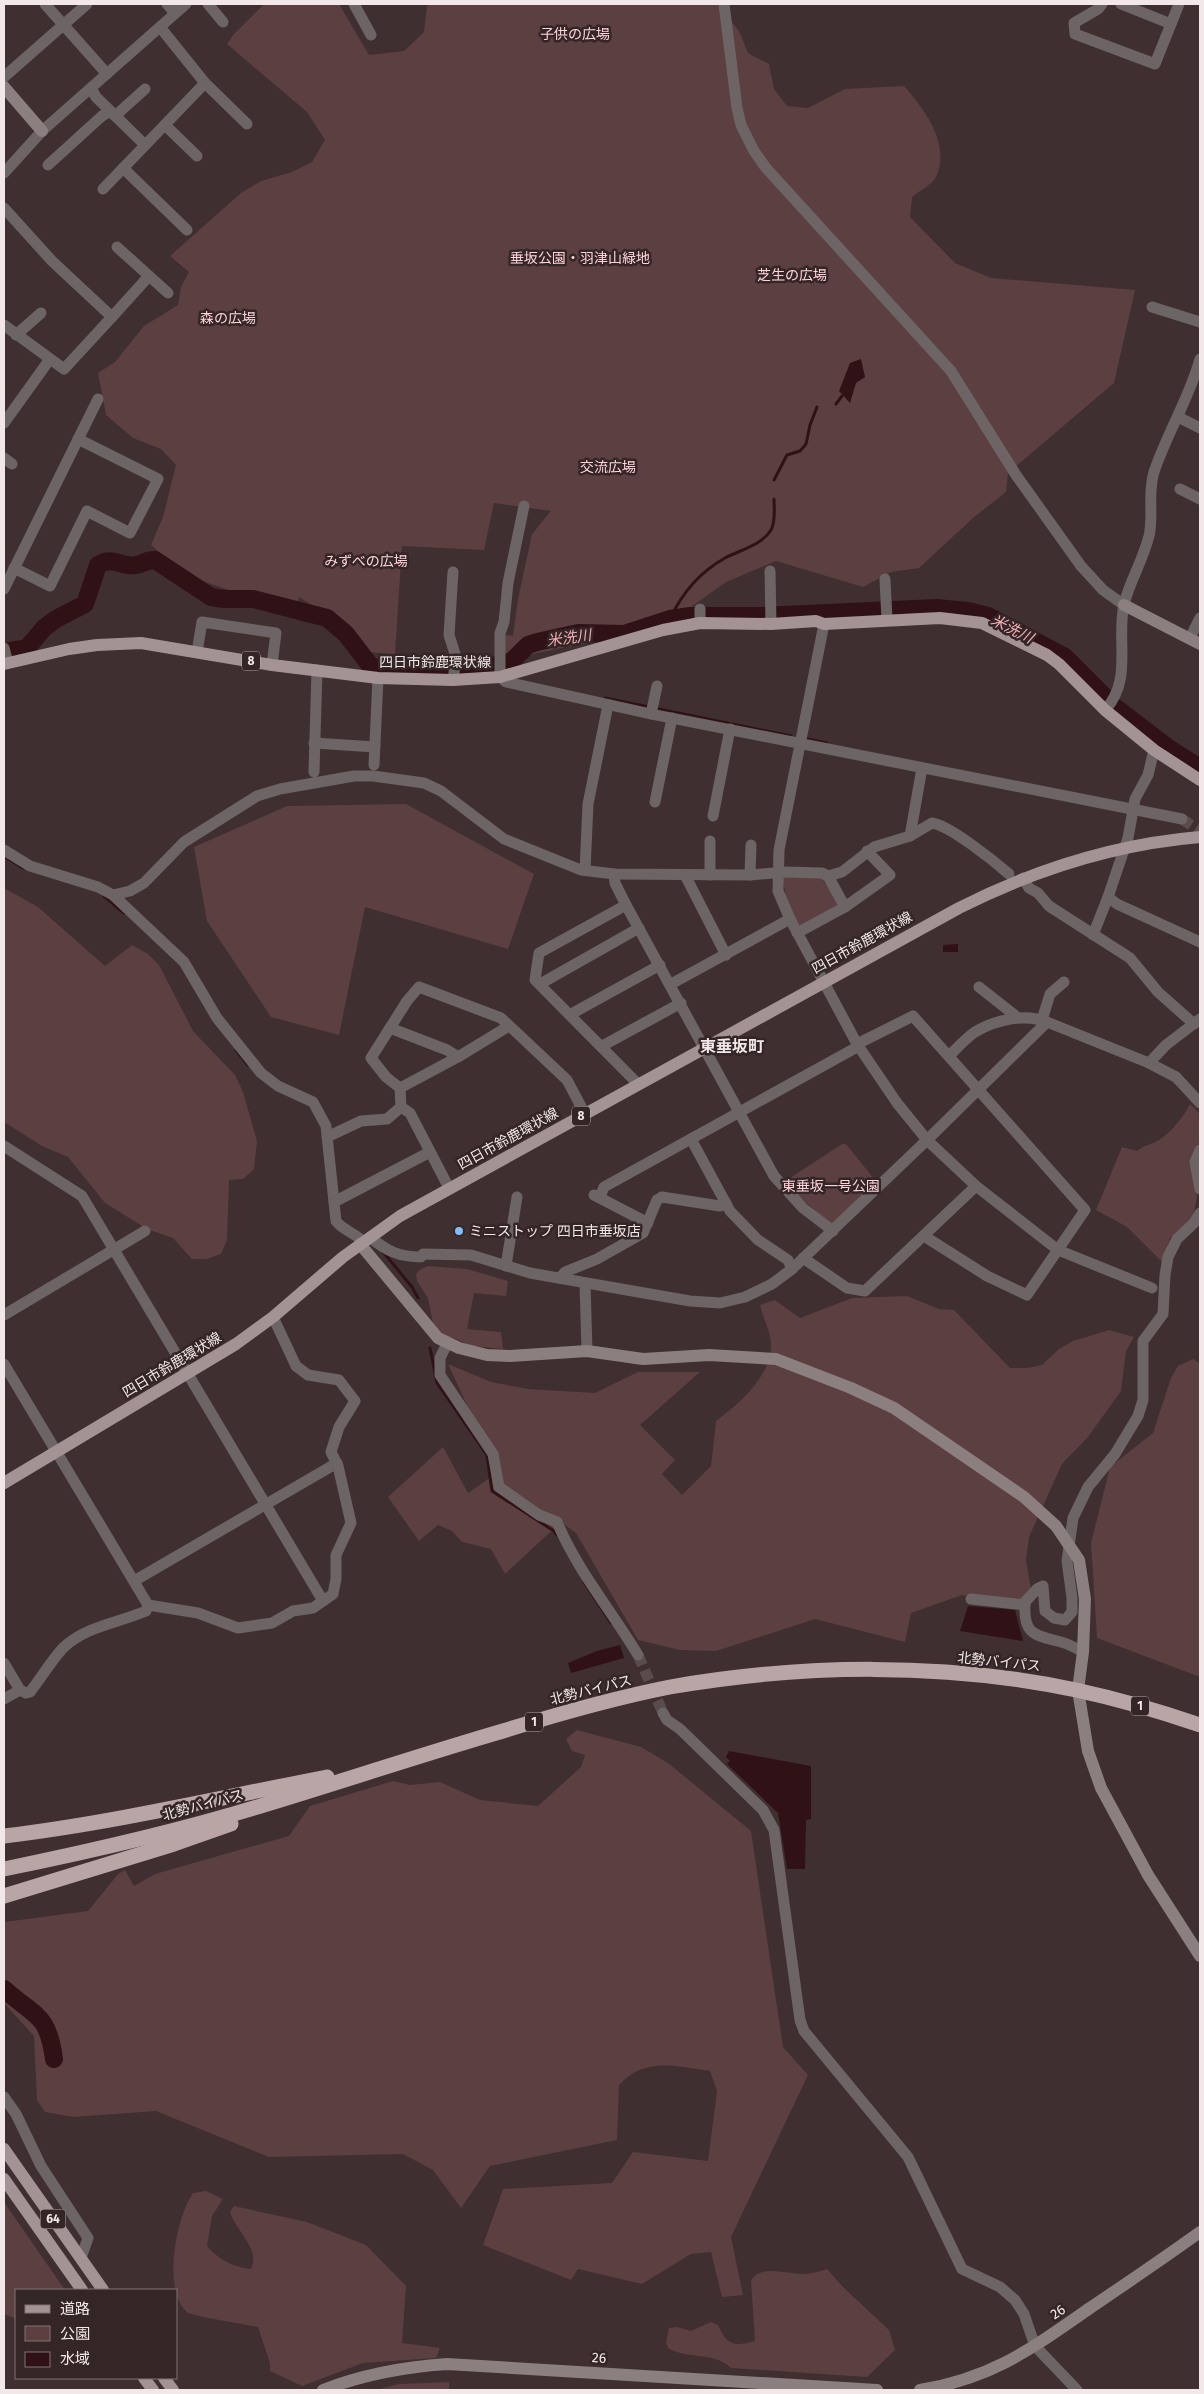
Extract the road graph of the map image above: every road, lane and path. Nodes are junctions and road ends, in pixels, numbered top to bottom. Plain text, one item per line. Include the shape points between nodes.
1 (45, 4) edge
2 (87, 4) edge
3 (167, 4) edge
4 (186, 4) edge
5 (208, 4) edge
6 (354, 4) edge
7 (724, 4) edge
8 (1102, 4) edge
9 (1121, 4) edge
10 (1179, 4) edge
11 (175, 13) junction
12 (223, 22) dead end
13 (1171, 24) junction
14 (64, 25) junction
15 (160, 27) junction
16 (371, 35) dead end
17 (107, 74) junction
18 (4, 77) edge
19 (205, 83) junction
20 (4, 87) edge
21 (91, 88) junction
22 (145, 88) dead end
23 (113, 113) junction
24 (247, 124) dead end
25 (165, 125) junction
26 (42, 132) junction
27 (146, 145) junction
28 (197, 156) dead end
29 (48, 165) dead end
30 (123, 168) junction
31 (4, 173) edge
32 (103, 189) dead end
33 (4, 208) edge
34 (187, 230) dead end
35 (118, 247) dead end
36 (149, 276) junction
37 (168, 293) dead end
38 (1152, 307) dead end
39 (41, 313) dead end
40 (112, 317) junction
41 (1200, 322) edge
42 (8, 331) edge
43 (50, 359) junction
44 (1200, 360) edge
45 (98, 399) dead end
46 (1178, 417) junction
47 (4, 423) edge
48 (1200, 428) edge
49 (78, 439) junction
50 (1180, 488) dead end
51 (1200, 499) edge
52 (524, 506) dead end
53 (14, 568) junction
54 (770, 571) dead end
55 (453, 572) dead end
56 (885, 579) dead end
57 (4, 588) edge
58 (1124, 605) junction
59 (887, 611) junction
60 (1200, 618) edge
61 (771, 619) junction
62 (824, 624) junction
63 (1195, 641) edge
64 (4, 648) edge
65 (197, 652) junction
66 (6, 662) edge
67 (272, 665) junction
68 (317, 670) junction
69 (500, 674) junction
70 (453, 677) junction
71 (378, 678) junction
72 (657, 686) dead end
73 (608, 705) junction
74 (1109, 705) junction
75 (652, 710) junction
76 (672, 718) junction
77 (730, 729) junction
78 (314, 743) junction
79 (800, 744) junction
80 (375, 747) junction
81 (1154, 750) junction
82 (374, 765) dead end
83 (922, 768) junction
84 (314, 772) dead end
85 (1200, 780) edge
86 (655, 802) dead end
87 (1132, 810) junction
88 (713, 816) dead end
89 (1182, 819) tunnel mouth
90 (910, 836) junction
91 (1200, 837) edge
92 (710, 841) dead end
93 (751, 846) dead end
94 (1123, 848) junction
95 (4, 850) edge
96 (867, 851) junction
97 (586, 870) junction
98 (777, 873) junction
99 (614, 874) junction
100 (1009, 874) dead end
101 (685, 875) junction
102 (710, 875) junction
103 (750, 875) junction
104 (828, 876) junction
105 (1023, 878) junction
106 (113, 895) junction
107 (1108, 897) junction
108 (626, 905) junction
109 (845, 907) junction
110 (790, 919) junction
111 (639, 928) junction
112 (797, 933) junction
113 (1093, 935) junction
114 (1200, 942) edge
115 (726, 954) junction
116 (660, 965) junction
117 (822, 982) junction
118 (1064, 982) dead end
119 (540, 984) junction
120 (671, 984) junction
121 (980, 987) dead end
122 (681, 1003) junction
123 (570, 1014) junction
124 (1017, 1017) junction
125 (1045, 1021) junction
126 (1197, 1021) edge
127 (509, 1026) junction
128 (390, 1028) junction
129 (858, 1045) junction
130 (602, 1046) junction
131 (705, 1047) junction
132 (949, 1056) junction
133 (458, 1057) junction
134 (1149, 1063) junction
135 (638, 1084) junction
136 (400, 1088) junction
137 (980, 1090) junction
138 (1200, 1103) edge
139 (401, 1107) junction
140 (740, 1112) junction
141 (585, 1114) junction
142 (331, 1136) junction
143 (691, 1138) junction
144 (927, 1140) junction
145 (4, 1146) edge
146 (1200, 1150) edge
147 (430, 1152) junction
148 (976, 1186) junction
149 (450, 1188) junction
150 (1200, 1189) edge
151 (517, 1197) dead end
152 (334, 1202) junction
153 (726, 1204) junction
154 (1200, 1213) edge
155 (648, 1223) junction
156 (832, 1230) junction
157 (145, 1231) dead end
158 (924, 1236) junction
159 (365, 1241) junction
160 (114, 1250) junction
161 (1058, 1250) junction
162 (803, 1258) junction
163 (506, 1266) junction
164 (792, 1269) junction
165 (560, 1278) junction
166 (585, 1283) junction
167 (1152, 1288) dead end
168 (4, 1315) edge
169 (273, 1316) junction
170 (447, 1344) junction
171 (587, 1350) junction
172 (4, 1364) edge
173 (188, 1374) junction
174 (56, 1452) junction
175 (337, 1463) junction
176 (4, 1483) edge
177 (266, 1504) junction
178 (1069, 1546) junction
179 (134, 1581) junction
180 (1031, 1596) junction
181 (971, 1599) dead end
182 (323, 1601) junction
183 (148, 1606) junction
184 (1083, 1652) junction
185 (638, 1654) tunnel mouth
186 (4, 1663) edge
187 (20, 1690) junction
188 (1078, 1690) junction
189 (4, 1699) edge
190 (663, 1713) tunnel mouth
191 (1200, 1725) edge
192 (396, 1763) junction
193 (4, 1836) edge
194 (4, 1870) edge
195 (4, 1896) edge
196 (1200, 1956) edge
197 (4, 2097) edge
198 (4, 2148) edge
199 (4, 2179) edge
200 (1200, 2232) edge
201 (81, 2258) junction
202 (81, 2289) edge
203 (102, 2289) edge
204 (1035, 2346) junction
205 (145, 2379) edge
206 (165, 2379) edge
207 (153, 2390) edge
208 (173, 2390) edge
209 (323, 2390) edge
210 (877, 2390) edge
211 (920, 2390) edge
212 (1077, 2390) edge

1 - 14 street
2 - 14 street
3 - 11 street
4 - 11 street
5 - 12 street
6 - 16 street
7 - 58 street via 737,108 741,125 754,151 951,371 1016,475 1081,566 1102,590
8 - 13 street via 1074,23 1075,34 1155,64
9 - 13 street
10 - 13 street
11 - 15 street
14 - 17 street
14 - 18 street
15 - 17 street
15 - 19 street
17 - 21 street
19 - 24 street
19 - 25 street
20 - 26 street
21 - 23 street
21 - 26 street
22 - 23 street
23 - 27 street
23 - 29 street via 102,116
25 - 27 street
25 - 28 street
26 - 31 street
27 - 30 street
30 - 32 street
30 - 34 street
33 - 40 street via 52,261
35 - 36 street
36 - 37 street
36 - 40 street
38 - 41 street
39 - 42 street
40 - 43 street via 64,370
42 - 43 street
43 - 47 street
44 - 46 street
45 - 49 street
46 - 48 street
46 - 58 street via 1151,481 1149,536
49 - 53 street
49 - 53 street via 158,479 130,533 87,511 50,586
50 - 51 street
52 - 69 street via 500,633
53 - 57 street
54 - 61 street
55 - 70 street via 449,635 456,657
56 - 59 street
58 - 63 street
58 - 74 street via 1121,680
59 - 62 main road, 四日市鈴鹿環状線 / 8
59 - 74 main road, 四日市鈴鹿環状線 / 8 via 982,623 1047,655
60 - 63 street
61 - 62 main road, 四日市鈴鹿環状線 / 8
61 - 69 main road, 四日市鈴鹿環状線 / 8 via 700,617
62 - 79 street
64 - 66 street
65 - 66 main road, 四日市鈴鹿環状線 / 8 via 141,643 117,643
65 - 67 main road, 四日市鈴鹿環状線 / 8
65 - 67 street via 202,622 276,633
67 - 68 main road, 四日市鈴鹿環状線 / 8
68 - 71 main road, 四日市鈴鹿環状線 / 8
68 - 78 street
69 - 70 main road, 四日市鈴鹿環状線 / 8
69 - 73 street via 506,682
70 - 71 main road, 四日市鈴鹿環状線 / 8
71 - 80 street
72 - 75 street
73 - 75 street
73 - 97 street via 588,804
74 - 81 main road, 四日市鈴鹿環状線 / 8
75 - 76 street
76 - 77 street
76 - 86 street
77 - 79 street
77 - 88 street
78 - 80 street
78 - 84 street
79 - 83 street
79 - 98 street
80 - 82 street
81 - 85 main road, 四日市鈴鹿環状線 / 8
81 - 87 street via 1148,775
83 - 87 street
83 - 90 street
87 - 89 street
87 - 94 street via 1128,838
90 - 96 street
90 - 100 street via 926,824 942,825
91 - 94 main road, 四日市鈴鹿環状線 / 8
92 - 102 street
93 - 103 street
94 - 105 main road, 四日市鈴鹿環状線 / 8
94 - 107 street
95 - 106 street via 30,866 98,887
96 - 104 street via 842,872
96 - 109 street via 890,876
97 - 99 street
97 - 106 street via 504,839 441,791 424,783 354,776 257,796 184,842 144,883
98 - 103 street
98 - 104 street via 822,873
98 - 110 street via 778,891
99 - 101 street
99 - 108 street
101 - 102 street
101 - 115 street
102 - 103 street
104 - 109 street
105 - 113 street via 1049,906
105 - 117 main road, 四日市鈴鹿環状線 / 8 via 958,908
106 - 142 street via 184,962 217,1018 261,1073 316,1107
107 - 113 street
107 - 114 street
108 - 111 street
108 - 119 street via 539,953 535,980
109 - 112 street
110 - 112 street
110 - 115 street
111 - 116 street
111 - 119 street
112 - 117 street
113 - 126 street via 1130,958 1158,992
115 - 120 street
116 - 120 street
116 - 123 street
117 - 129 street
117 - 131 main road, 四日市鈴鹿環状線 / 8
118 - 125 street via 1050,994
119 - 123 street
120 - 122 street
121 - 124 street
122 - 130 street
122 - 131 street
123 - 130 street
124 - 125 street
124 - 132 street via 977,1031
125 - 134 street
125 - 137 street
126 - 134 street
127 - 128 street via 501,1018 418,987
127 - 133 street
127 - 141 street via 567,1080
128 - 133 street via 448,1050
128 - 136 street via 371,1058
129 - 132 street via 913,1016
129 - 140 street
129 - 144 street via 897,1103
130 - 135 street
131 - 135 main road, 四日市鈴鹿環状線 / 8
131 - 140 street
132 - 137 street
133 - 136 street
134 - 138 street via 1176,1077
135 - 141 main road, 四日市鈴鹿環状線 / 8
136 - 139 street
137 - 144 street
137 - 161 street via 1085,1210
139 - 142 street via 387,1118 361,1121
139 - 147 street via 410,1113
140 - 143 street
140 - 156 street via 778,1182 803,1208
141 - 149 main road, 四日市鈴鹿環状線 / 8
142 - 152 street
143 - 153 street
143 - 155 street via 604,1187 596,1196
144 - 148 street
144 - 156 street
145 - 160 street via 82,1196
146 - 150 street via 1196,1162
147 - 149 street
147 - 152 street
148 - 158 street
148 - 161 street
149 - 159 main road, 四日市鈴鹿環状線 / 8
151 - 163 street
152 - 159 street via 338,1224
153 - 155 street via 720,1206 662,1198 657,1200
153 - 164 street via 747,1230 788,1260
154 - 178 street via 1170,1250 1163,1314 1143,1341 1143,1400 1138,1416 1115,1454 1079,1502
155 - 165 street via 643,1233
156 - 162 street
157 - 160 street
158 - 161 street via 987,1276 1027,1295
158 - 162 street via 865,1291 847,1288
159 - 163 street via 404,1257 471,1255
159 - 169 main road, 四日市鈴鹿環状線 / 8
159 - 170 street via 414,1311
160 - 168 street
160 - 173 street
161 - 167 street
162 - 164 street
163 - 165 street
164 - 166 street via 761,1290 720,1303
165 - 166 street
166 - 171 street
169 - 173 main road, 四日市鈴鹿環状線 / 8
169 - 175 street via 296,1366 308,1375 339,1380 354,1397 354,1406 339,1427 331,1452
170 - 171 street via 487,1355 510,1356
170 - 185 street via 440,1358 440,1376 493,1454 499,1487 538,1515 557,1522 599,1598
171 - 178 street via 643,1359 709,1355 776,1359 851,1388 894,1408 1024,1497 1056,1526
172 - 174 street
173 - 174 main road, 四日市鈴鹿環状線 / 8
173 - 177 street
174 - 176 main road, 四日市鈴鹿環状線 / 8
174 - 179 street
175 - 177 street
175 - 182 street via 351,1523 336,1555 333,1594
177 - 179 street
177 - 182 street
178 - 180 street via 1067,1561 1072,1612 1065,1620 1044,1611 1043,1586
178 - 184 street via 1079,1560 1085,1599
179 - 183 street
180 - 181 street
180 - 184 street via 1025,1618 1031,1632
182 - 183 street via 272,1623 238,1628 198,1613
183 - 187 street via 140,1614 86,1633 64,1648 30,1692
184 - 188 street
186 - 187 street
187 - 189 street
188 - 191 highway, 北勢バイパス / 1
188 - 192 highway, 北勢バイパス / 1 via 988,1676 919,1671 854,1670 730,1679 670,1687 608,1701
188 - 196 street via 1088,1751 1101,1788 1148,1875
190 - 204 street via 764,1810 774,1830 804,2031 908,2157 962,2269 1000,2287 1015,2300 1024,2314
192 - 193 highway, 1 via 54,1830
192 - 194 highway, 北勢バイパス / 1 via 264,1806
192 - 195 highway, 1 via 174,1844
197 - 201 street via 16,2114 41,2166 88,2238
198 - 201 main road, 64
199 - 202 main road, 64
200 - 204 street, 26
201 - 203 main road, 64
204 - 211 street, 26 via 982,2375
204 - 212 street
205 - 207 main road
206 - 208 main road
209 - 210 street, 26 via 388,2370 447,2364

